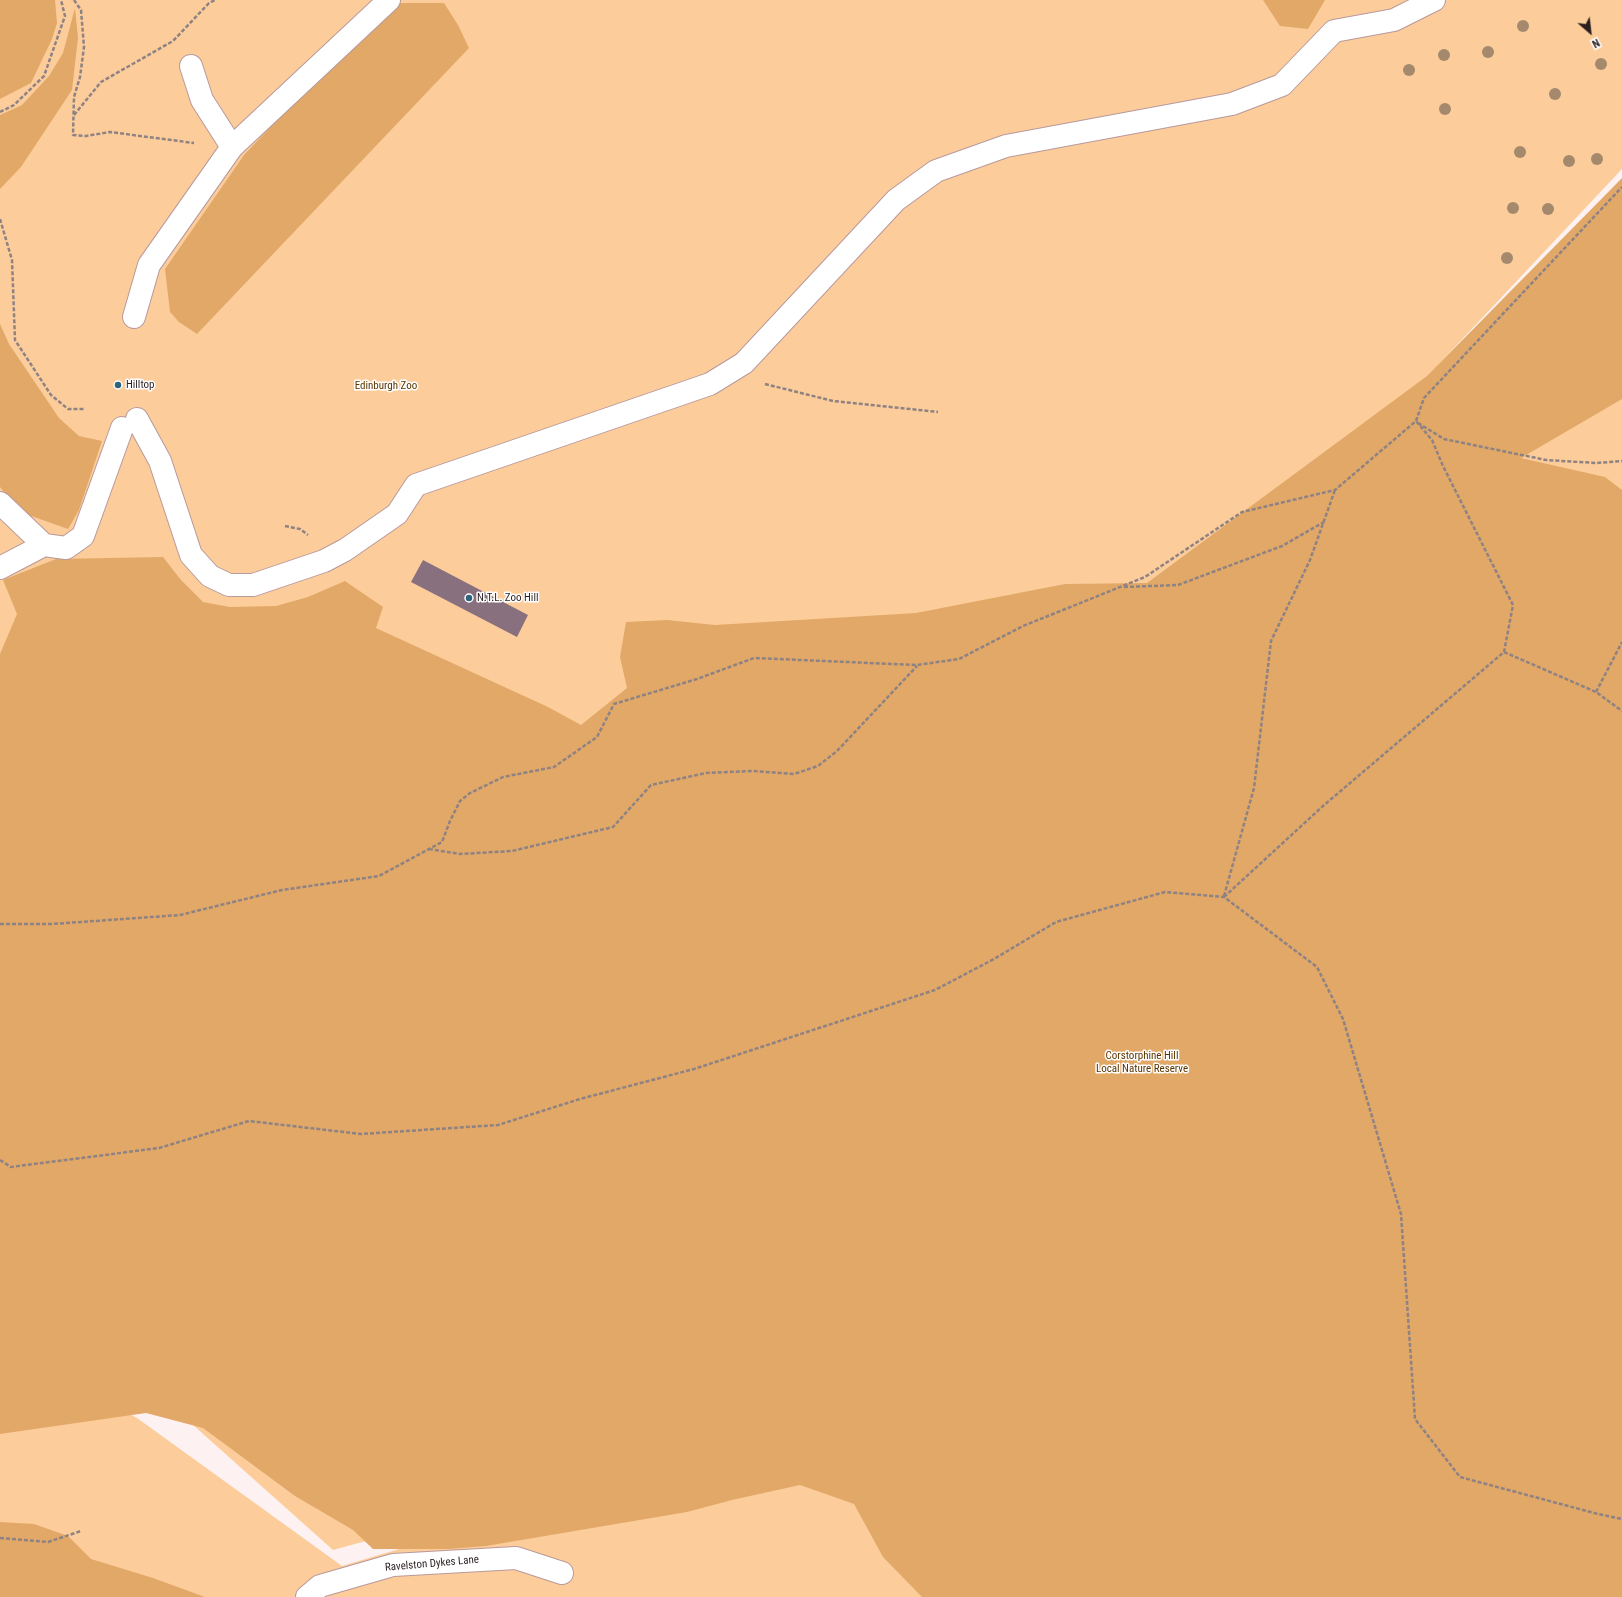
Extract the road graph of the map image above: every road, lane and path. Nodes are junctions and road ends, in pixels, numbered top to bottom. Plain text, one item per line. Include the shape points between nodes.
1 (61, 0) edge
2 (74, 0) edge
3 (215, 0) edge
4 (389, 0) edge
5 (1434, 0) edge
6 (191, 66) dead end
7 (0, 112) edge
8 (74, 116) junction
9 (219, 127) junction
10 (232, 148) junction
11 (1622, 187) edge
12 (0, 219) edge
13 (134, 317) dead end
14 (726, 374) junction
15 (85, 409) dead end
16 (938, 412) dead end
17 (1416, 422) junction
18 (1622, 461) edge
19 (1335, 490) junction
20 (0, 503) edge
21 (1324, 522) junction
22 (44, 545) junction
23 (0, 568) edge
24 (1122, 587) junction
25 (1622, 642) edge
26 (1504, 652) junction
27 (917, 666) junction
28 (1596, 692) junction
29 (1622, 711) edge
30 (429, 849) junction
31 (1224, 897) junction
32 (0, 924) edge
33 (0, 1160) edge
34 (1622, 1519) edge
35 (81, 1531) dead end
36 (0, 1538) edge
37 (562, 1573) dead end
38 (307, 1597) edge

1 - 7 path via 65,16 44,76 14,105
2 - 8 path via 82,10 84,47 80,77 74,96
3 - 8 path via 208,3 173,41 101,82
4 - 10 lane
5 - 14 lane via 1394,20 1334,31 1282,85 1232,104 1006,146 936,171 896,200 744,363
6 - 9 lane via 202,100
8 - 9 path via 73,134 86,136 110,132 192,143 208,140
9 - 10 lane
10 - 13 lane via 149,266
11 - 17 path via 1424,398
12 - 15 path via 12,260 15,340 51,395 68,409
14 - 16 path via 833,401
14 - 22 lane via 710,384 416,486 398,514 344,550 324,561 253,585 229,585 210,576 190,555 160,461 129,423 83,536 66,548
17 - 18 path via 1444,439 1546,460 1596,463
17 - 19 path
17 - 26 path via 1432,440 1513,605
19 - 21 path
19 - 24 path via 1242,512 1145,577
20 - 22 lane
21 - 24 path via 1282,546 1178,586
21 - 31 path via 1310,560 1271,641 1254,788
22 - 23 lane
24 - 27 path via 1023,626 959,659
25 - 28 path
26 - 28 path
26 - 31 path via 1323,806
27 - 30 path via 837,751 818,766 794,774 753,771 706,773 651,785 613,827 512,851 460,854
27 - 30 path via 754,658 614,704 597,737 554,767 503,778 470,793 460,801 442,842
28 - 29 path
30 - 32 path via 379,876 282,890 180,915 52,924
31 - 33 path via 1165,892 1056,922 935,990 694,1069 580,1099 498,1125 361,1134 249,1121 159,1148 11,1166
31 - 34 path via 1317,966 1343,1019 1401,1214 1415,1419 1460,1477
35 - 36 path via 48,1542
37 - 38 lane, Ravelston Dykes Lane via 516,1558 392,1565 320,1586

